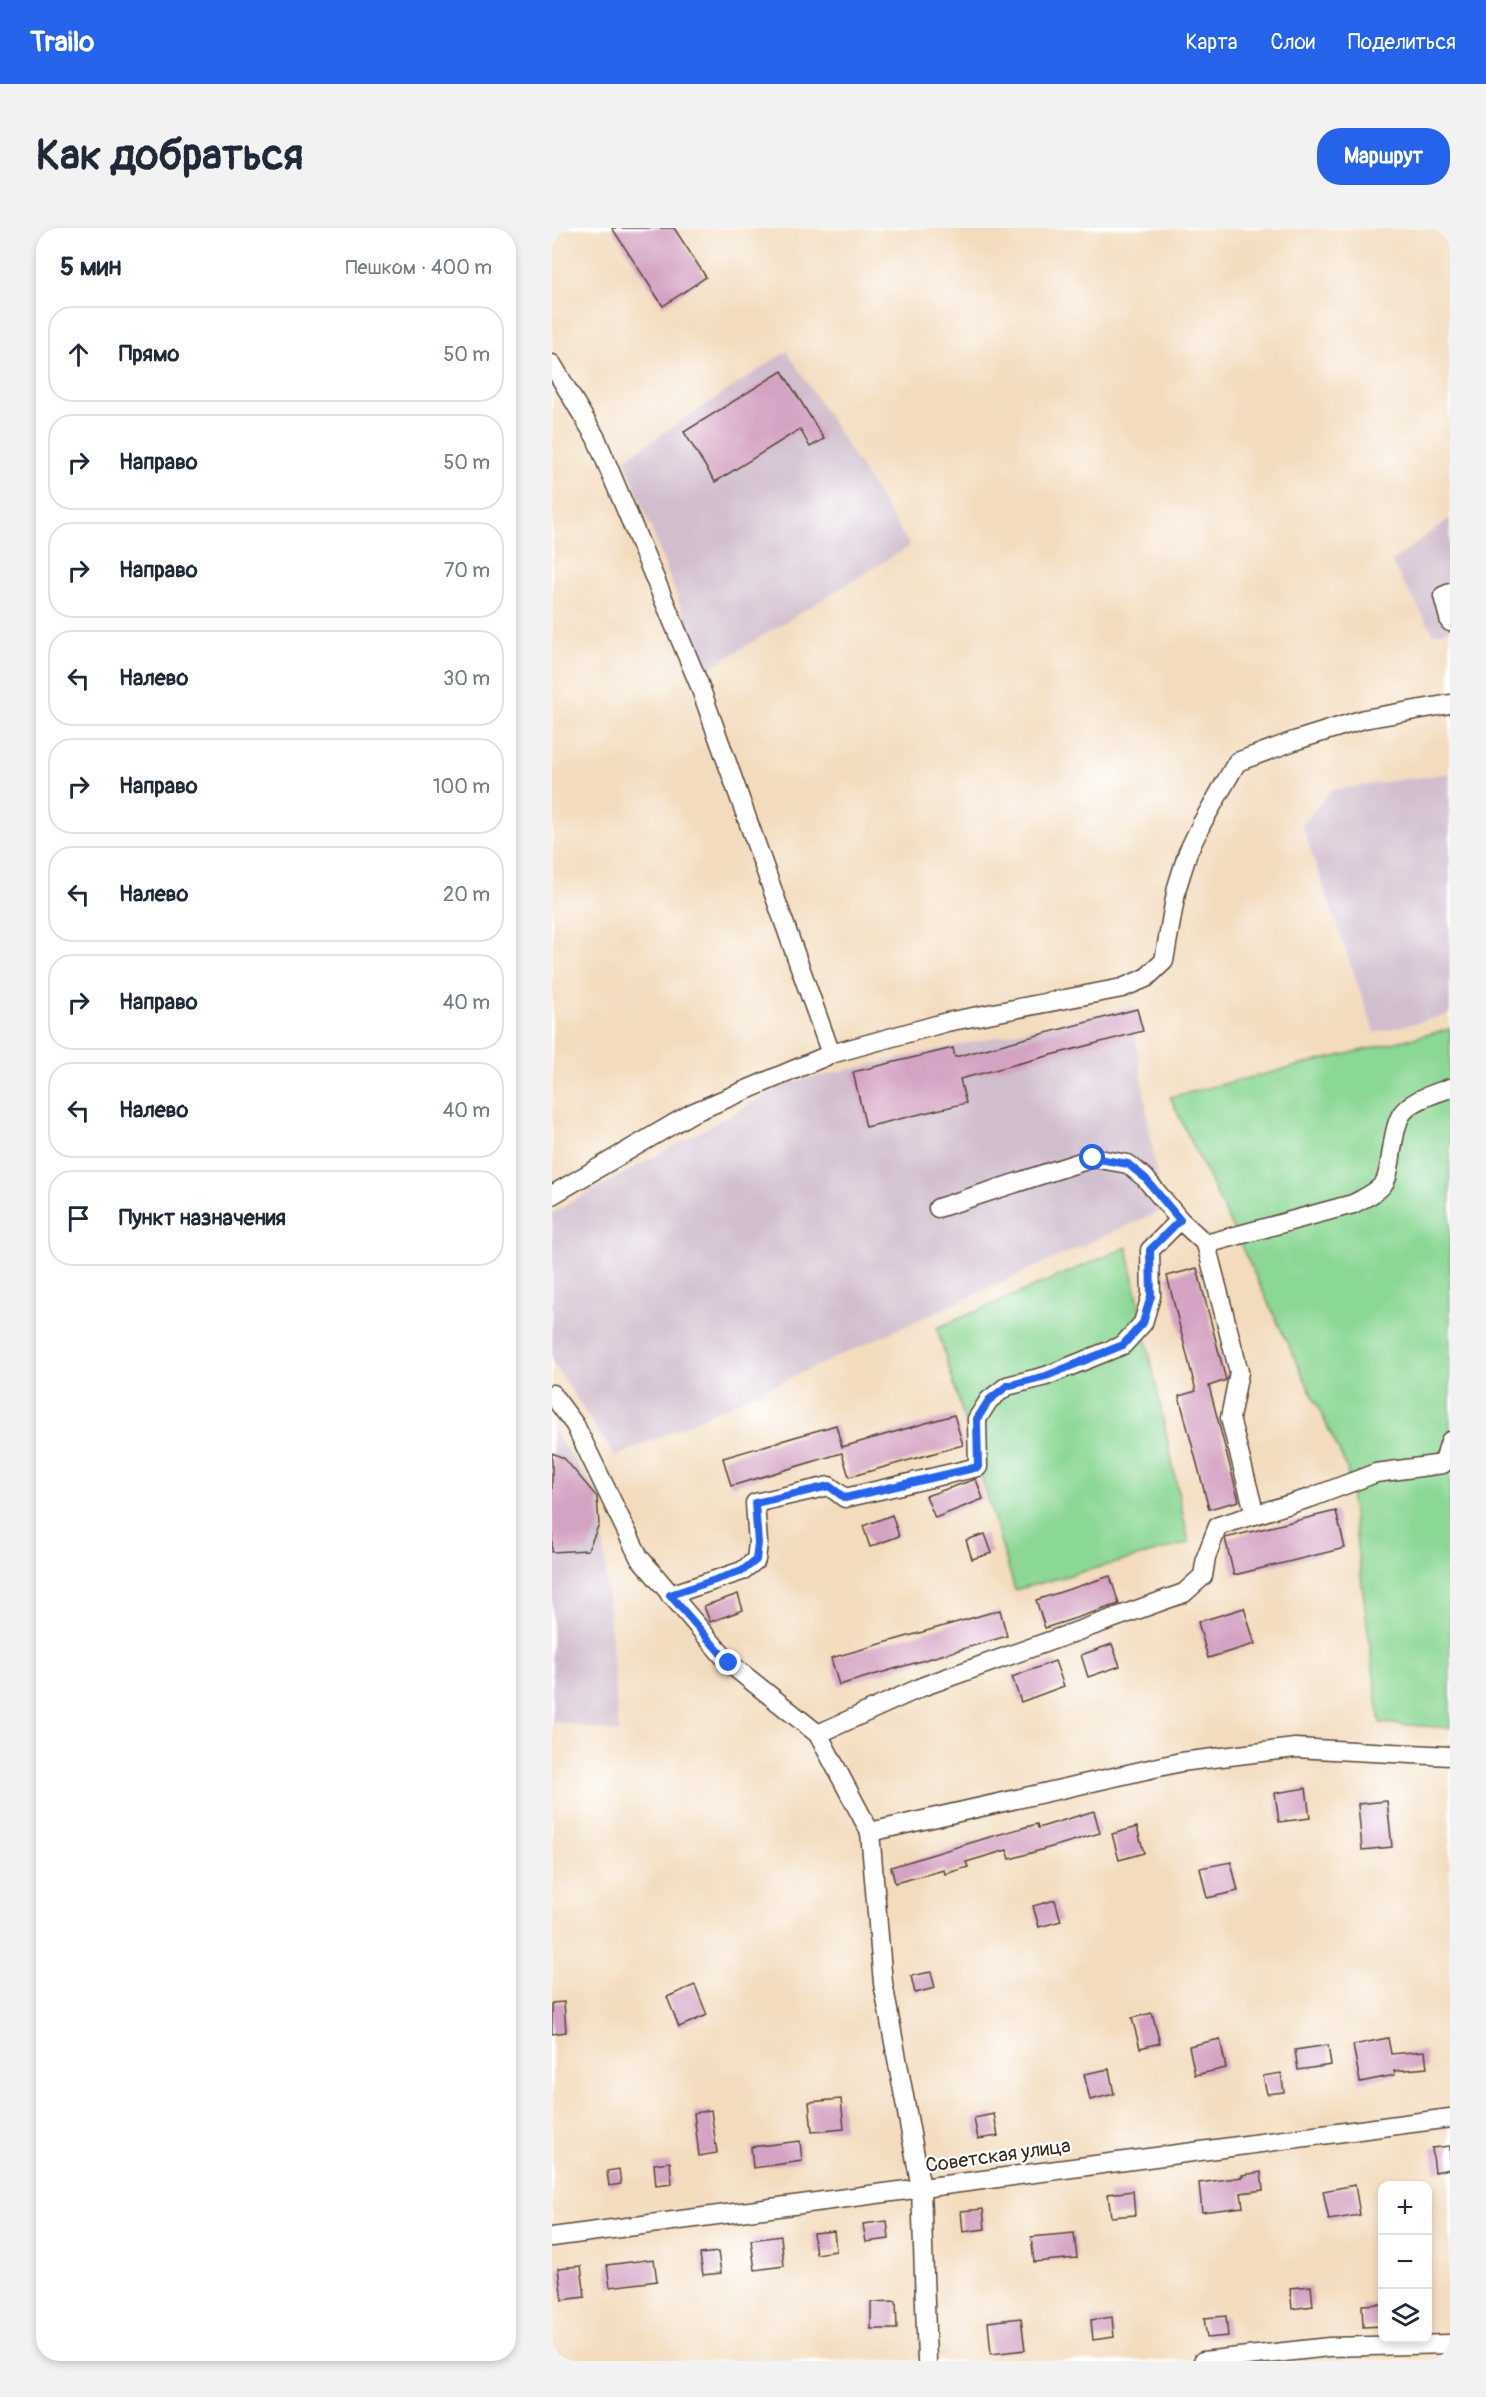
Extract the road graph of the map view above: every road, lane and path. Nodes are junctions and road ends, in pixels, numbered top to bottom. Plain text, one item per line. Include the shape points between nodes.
1 (552, 364) edge
2 (1450, 593) edge
3 (1450, 622) edge
4 (1450, 704) edge
5 (831, 1054) junction
6 (1450, 1088) edge
7 (552, 1195) edge
8 (938, 1208) dead end
9 (1180, 1220) junction
10 (1206, 1244) junction
11 (552, 1394) edge
12 (1450, 1441) edge
13 (1255, 1515) junction
14 (670, 1595) junction
15 (818, 1734) junction
16 (1450, 1756) edge
17 (870, 1832) junction
18 (1450, 2118) edge
19 (921, 2188) junction
20 (552, 2237) edge
21 (1450, 2344) edge
22 (927, 2361) edge
23 (1203, 2361) edge

1 - 5 street via 597,438 699,684
2 - 3 street via 1443,596
4 - 5 street via 1364,719 1237,762 1188,852 1177,887 1164,961 1146,978 1122,988 947,1022
5 - 7 street via 692,1113
6 - 10 street via 1415,1102 1401,1114 1386,1182 1374,1193 1353,1204
8 - 9 street via 1093,1158 1128,1164
9 - 10 street
9 - 14 street via 1150,1250 1151,1296 1143,1323 1123,1345 1046,1376 1007,1386 989,1400 977,1419 978,1467 845,1498 829,1486 755,1503 756,1560 742,1571
10 - 13 street via 1239,1372 1230,1418
11 - 14 street via 575,1425 639,1557
12 - 13 street via 1443,1464 1376,1473
13 - 15 street via 1218,1526 1203,1576 1184,1593 924,1686
14 - 15 street via 729,1663
15 - 17 street
16 - 17 street via 1295,1749 1191,1761
17 - 19 street via 883,1983
18 - 19 street, Советская улица
19 - 20 street, Советская улица
19 - 22 street
21 - 23 street via 1329,2347

